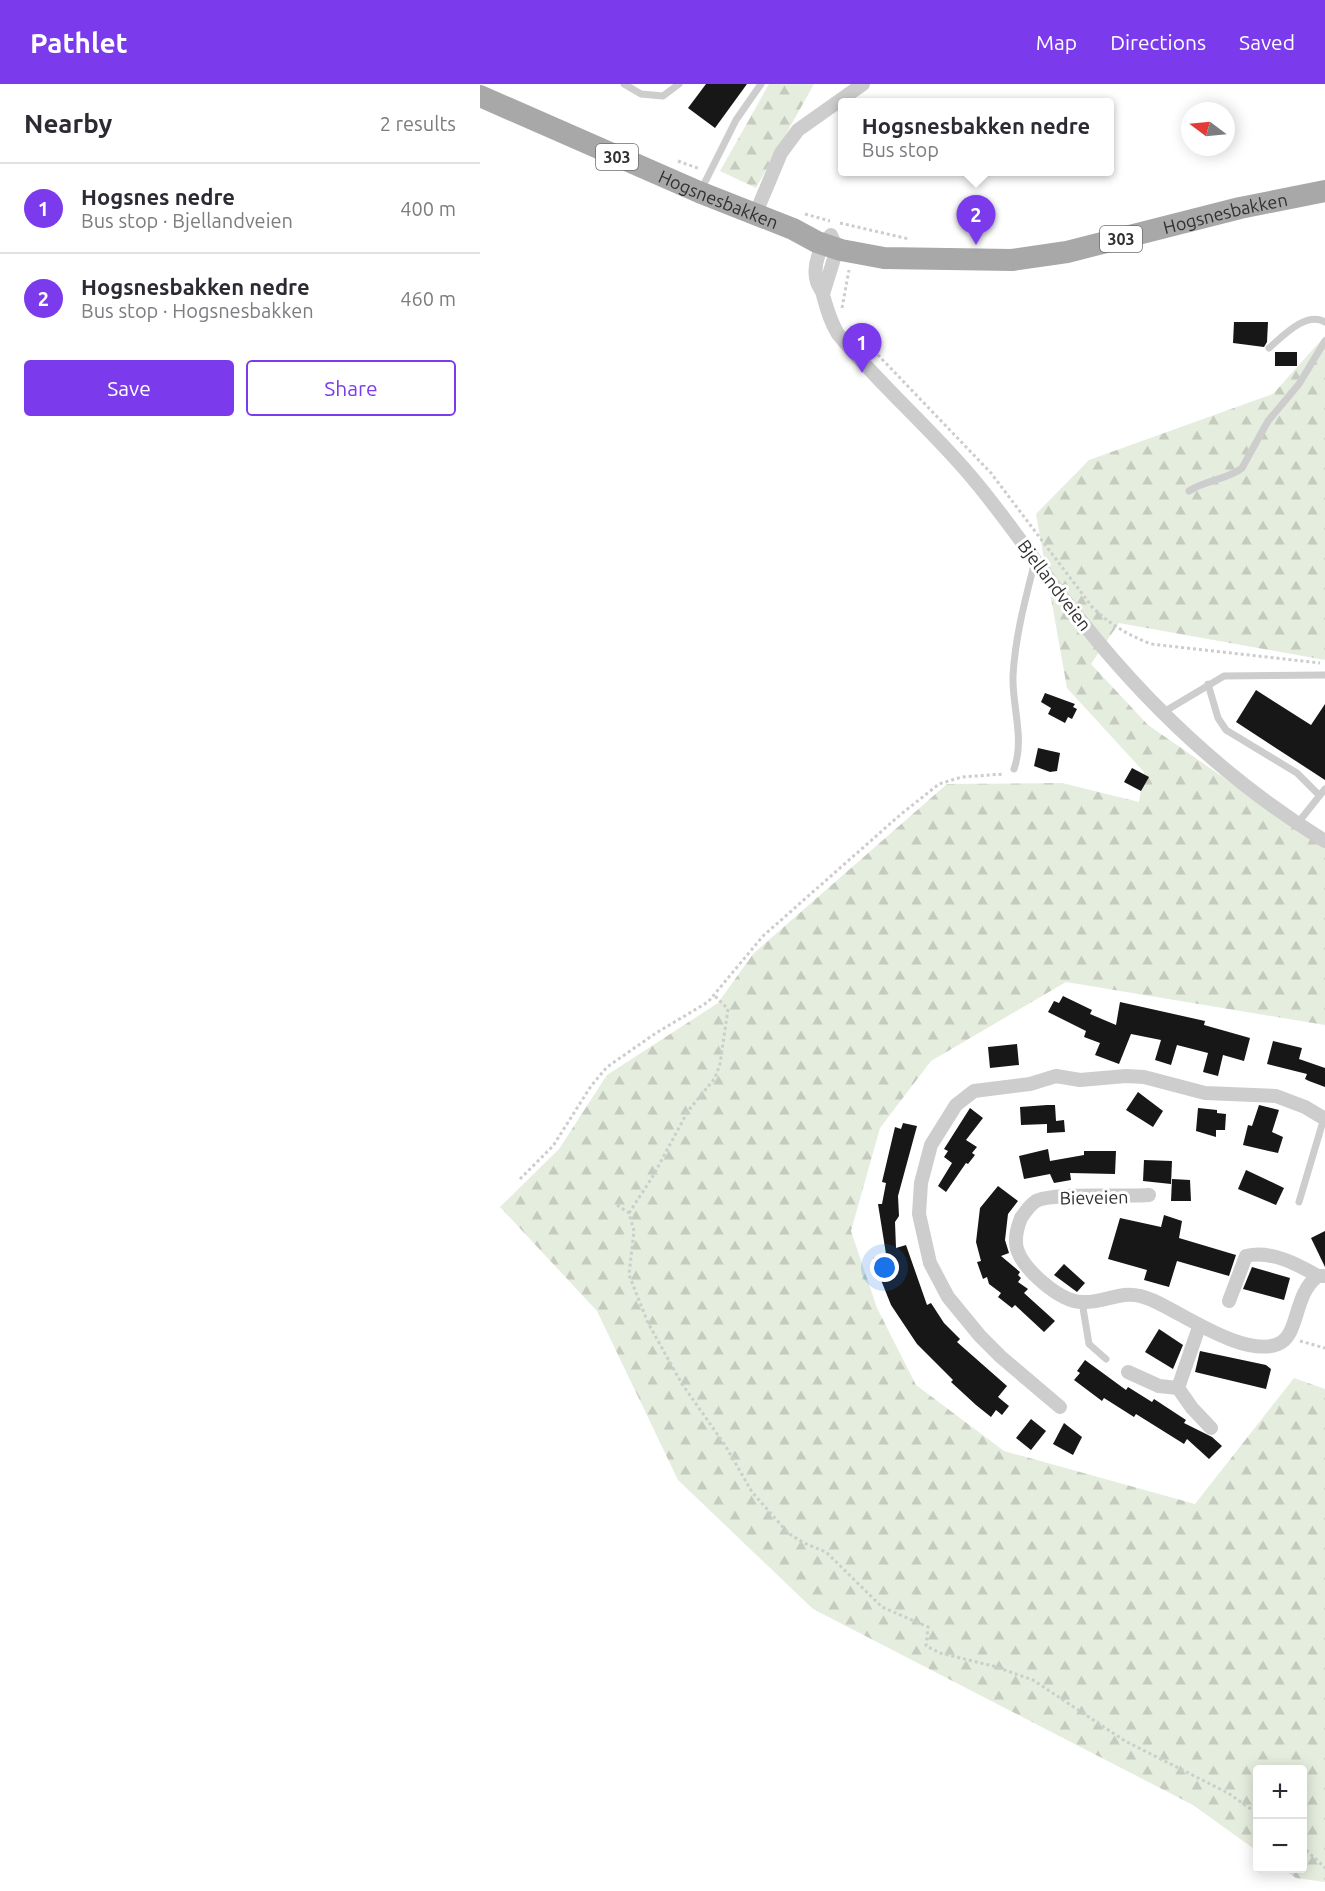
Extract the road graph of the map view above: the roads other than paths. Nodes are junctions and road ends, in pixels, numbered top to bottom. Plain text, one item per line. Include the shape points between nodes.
1 (624, 84) edge
2 (679, 84) edge
3 (761, 84) edge
4 (862, 84) edge
5 (480, 96) edge
6 (843, 98) edge
7 (838, 101) edge
8 (1325, 191) edge
9 (699, 192) junction
10 (755, 215) junction
11 (830, 243) junction
12 (1325, 322) edge
13 (1325, 341) edge
14 (1269, 348) dead end
15 (1189, 490) dead end
16 (1039, 564) junction
17 (1325, 675) edge
18 (1208, 684) junction
19 (1162, 713) junction
20 (1014, 769) road end
21 (1325, 789) edge
22 (1319, 795) junction
23 (1297, 824) junction
24 (1325, 841) edge
25 (1324, 1119) edge
26 (1149, 1195) dead end
27 (1299, 1202) dead end
28 (1322, 1276) edge
29 (1229, 1301) dead end
30 (1082, 1302) junction
31 (1199, 1327) junction
32 (1106, 1359) dead end
33 (1128, 1372) dead end
34 (1178, 1388) junction
35 (1060, 1407) dead end
36 (1211, 1428) dead end

1 - 2 lane via 641,94 663,96
3 - 9 lane via 736,120
4 - 6 street
5 - 9 main road, Hogsnesbakken / 303
7 - 10 street via 798,130 781,153
8 - 11 main road, Hogsnesbakken / 303 via 1251,205 1067,252 1012,260 915,248 884,258
9 - 10 main road, Hogsnesbakken / 303
10 - 11 main road, Hogsnesbakken / 303 via 796,220
11 - 16 street, Bjellandveien via 816,266 816,281 838,334 968,473
12 - 14 lane via 1311,319
13 - 15 lane via 1299,384 1268,421 1242,468
16 - 19 street, Bjellandveien via 1084,625
16 - 20 lane via 1034,569 1014,656 1018,747
17 - 18 lane via 1241,674 1224,676
18 - 19 lane
18 - 22 lane via 1218,718 1226,730 1297,773
19 - 23 street, Bjellandveien via 1222,770
21 - 22 lane
22 - 23 lane
23 - 24 street, Bjellandveien
25 - 27 lane
25 - 35 street via 1276,1096 1205,1093 1135,1076 1080,1080 1056,1076 1030,1084 974,1091 956,1105 931,1145 921,1183 919,1214 930,1263 948,1297 980,1336
26 - 30 street, Bieveien via 1045,1198 1037,1200 1024,1213 1015,1236 1017,1251 1057,1293
28 - 29 street via 1274,1257 1246,1256
28 - 31 street via 1303,1291 1287,1337 1272,1346 1253,1345
30 - 31 street via 1134,1293
30 - 32 lane via 1089,1344
31 - 34 street
33 - 34 street via 1159,1386
34 - 36 street

